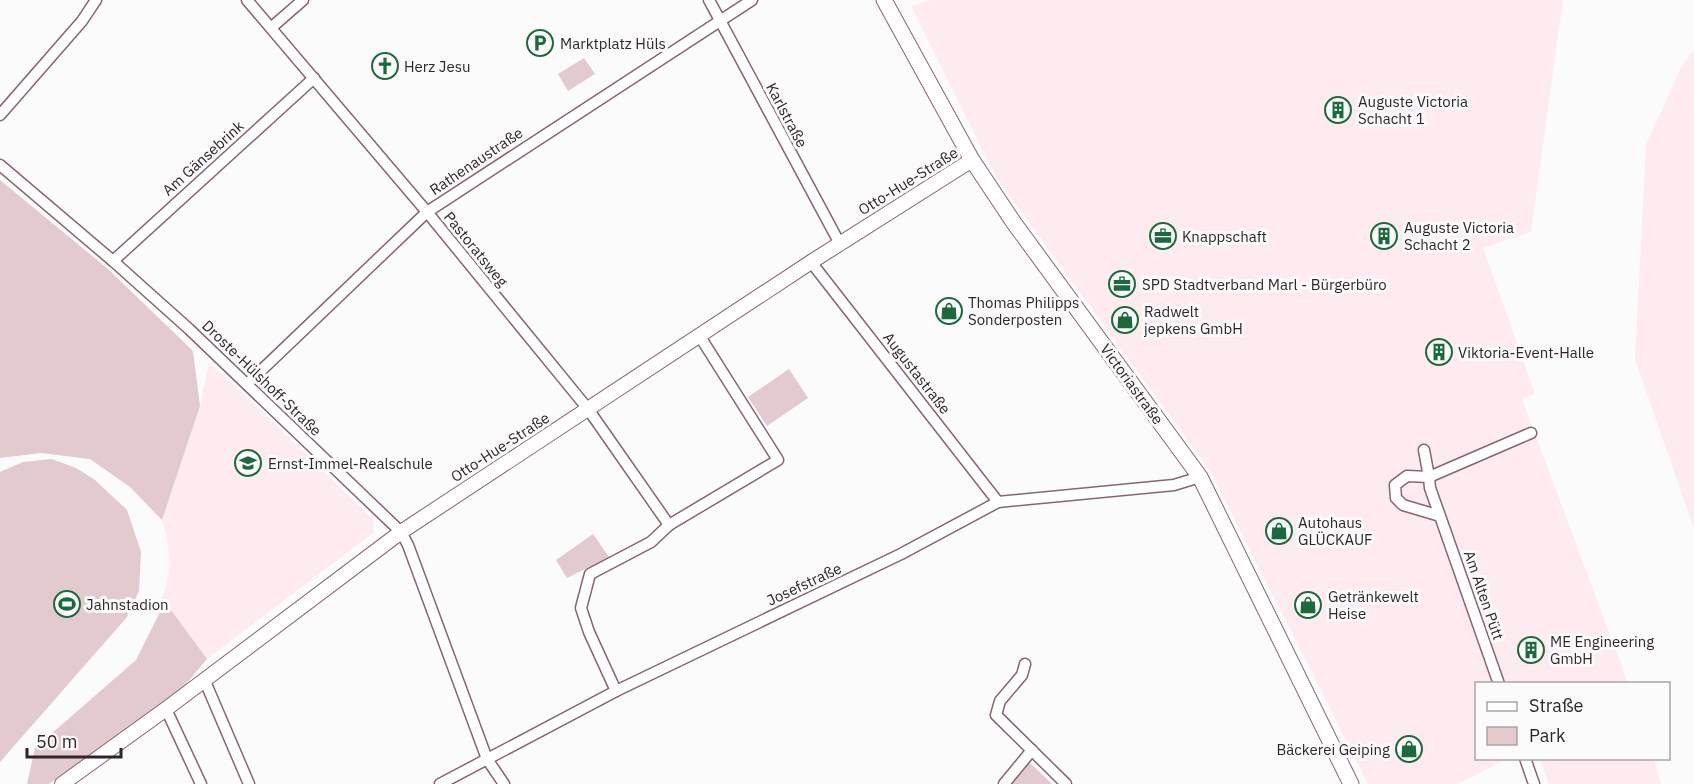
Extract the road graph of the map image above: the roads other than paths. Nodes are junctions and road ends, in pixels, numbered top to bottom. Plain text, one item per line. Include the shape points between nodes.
1 (96, 0) edge
2 (247, 0) edge
3 (303, 0) edge
4 (709, 0) edge
5 (752, 0) edge
6 (884, 0) edge
7 (720, 20) junction
8 (272, 27) junction
9 (314, 78) junction
10 (0, 115) edge
11 (972, 160) junction
12 (0, 165) edge
13 (427, 212) junction
14 (840, 244) junction
15 (113, 261) junction
16 (811, 262) junction
17 (699, 335) junction
18 (247, 384) junction
19 (588, 409) junction
20 (1531, 433) dead end
21 (1424, 450) dead end
22 (1200, 477) junction
23 (1429, 477) junction
24 (998, 502) junction
25 (1440, 516) junction
26 (669, 525) junction
27 (401, 532) junction
28 (1025, 664) dead end
29 (204, 679) junction
30 (1498, 682) edge
31 (616, 691) junction
32 (166, 709) junction
33 (1032, 750) junction
34 (487, 759) junction
35 (1525, 760) edge
36 (62, 784) edge
37 (201, 784) edge
38 (249, 784) edge
39 (440, 784) edge
40 (504, 784) edge
41 (1004, 784) edge
42 (1066, 784) edge
43 (1351, 784) edge
44 (1534, 784) edge

1 - 10 street
2 - 8 street, Pastoratsweg
3 - 8 street
4 - 7 street, Karlstraße
5 - 7 street, Rathenaustraße
6 - 11 main road, Victoriastraße
7 - 13 street, Rathenaustraße
7 - 14 street, Karlstraße
8 - 9 street, Pastoratsweg
9 - 13 street, Pastoratsweg
9 - 15 street, Am Gänsebrink
11 - 14 street, Otto-Hue-Straße
11 - 22 main road, Victoriastraße
12 - 15 street, Droste-Hülshoff-Straße
13 - 18 street, Rathenaustraße
13 - 19 street, Pastoratsweg
14 - 16 street, Otto-Hue-Straße
15 - 18 street, Droste-Hülshoff-Straße
16 - 17 street, Otto-Hue-Straße
16 - 24 street, Augustastraße
17 - 19 street, Otto-Hue-Straße
17 - 26 street via 778,460
18 - 27 street, Droste-Hülshoff-Straße
19 - 26 street, Pastoratsweg
19 - 27 street, Otto-Hue-Straße
20 - 23 street
21 - 23 street, Am Alten Pütt
22 - 24 street, Josefstraße via 1174,485
22 - 43 main road, Victoriastraße
23 - 25 street, Am Alten Pütt
23 - 25 street via 1407,476 1395,485 1396,498 1403,506
24 - 31 street, Josefstraße via 901,554
25 - 30 street, Am Alten Pütt
26 - 31 street via 651,542 590,574 581,608
27 - 29 street, Otto-Hue-Straße
27 - 34 street, Droste-Hülshoff-Straße
28 - 33 street via 1022,675 1000,701 996,715
29 - 32 street, Otto-Hue-Straße
29 - 38 street
31 - 34 street, Josefstraße
32 - 36 street, Otto-Hue-Straße
32 - 37 street
33 - 41 street
33 - 42 street
34 - 39 street, Josefstraße
34 - 40 street, Droste-Hülshoff-Straße
35 - 44 street

